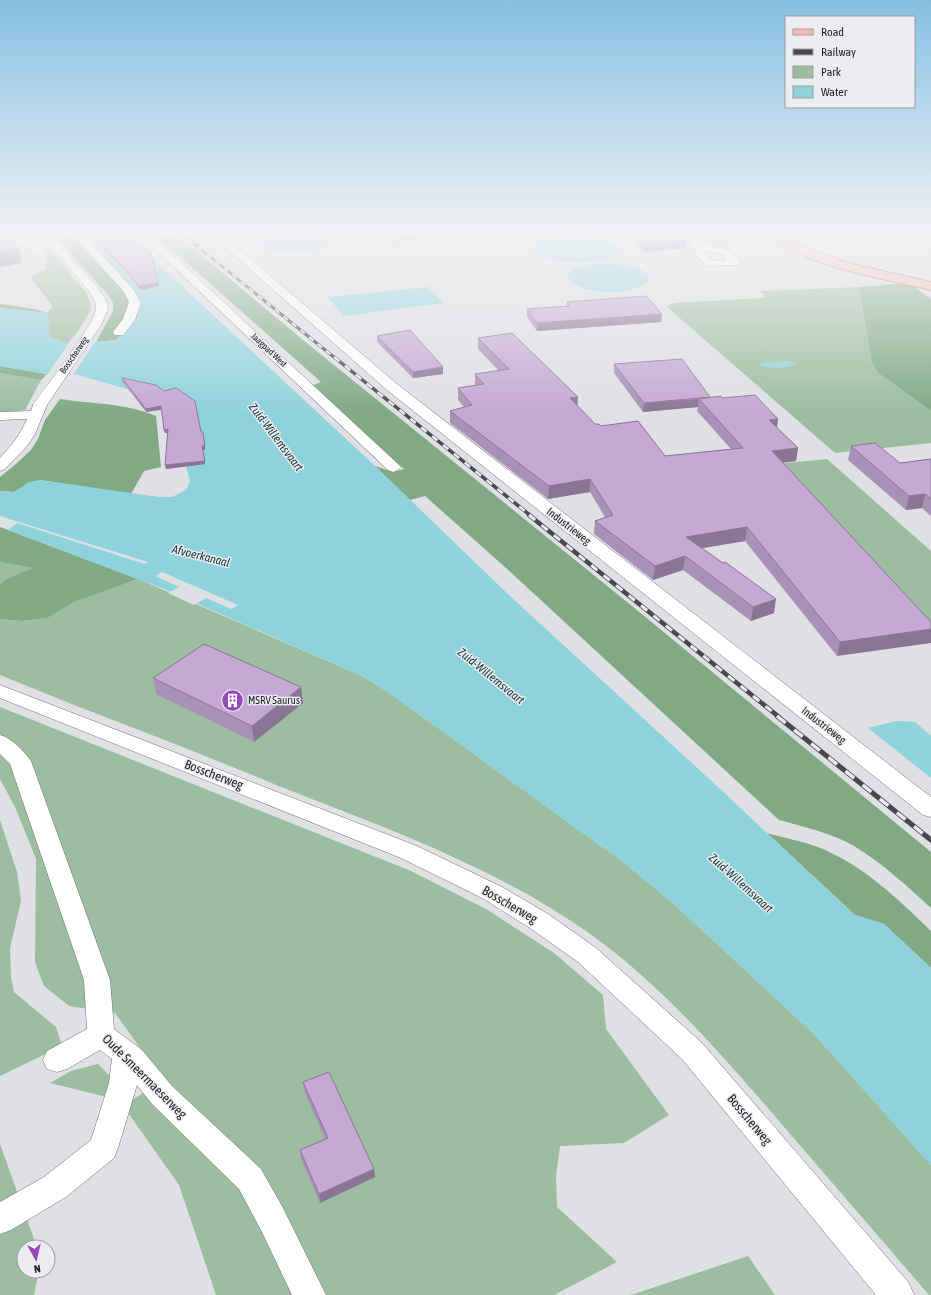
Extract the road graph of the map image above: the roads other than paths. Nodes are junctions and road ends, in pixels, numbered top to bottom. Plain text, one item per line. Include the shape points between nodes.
1 (95, 293) edge
2 (131, 293) edge
3 (208, 293) edge
4 (284, 293) edge
5 (119, 332) dead end
6 (35, 415) junction
7 (0, 416) edge
8 (0, 466) edge
9 (393, 467) dead end
10 (0, 691) edge
11 (0, 742) edge
12 (931, 809) edge
13 (101, 1035) junction
14 (126, 1055) junction
15 (57, 1060) dead end
16 (0, 1219) edge
17 (309, 1295) edge
18 (897, 1295) edge

1 - 6 street, Bosscherweg via 101,302 100,316 50,388
2 - 5 street via 136,302 125,327
3 - 9 street, Jaagpad West
4 - 12 street, Industrieweg via 392,387
6 - 7 street
6 - 8 street, Bosscherweg via 20,446
10 - 18 street, Bosscherweg via 409,852 493,893 539,921 587,955 692,1051
11 - 13 street, Oude Smeermaeserweg via 20,761 97,980
13 - 14 street, Oude Smeermaeserweg
13 - 15 street
14 - 16 street via 123,1082 103,1148 55,1187
14 - 17 street, Oude Smeermaeserweg via 162,1095 250,1179

